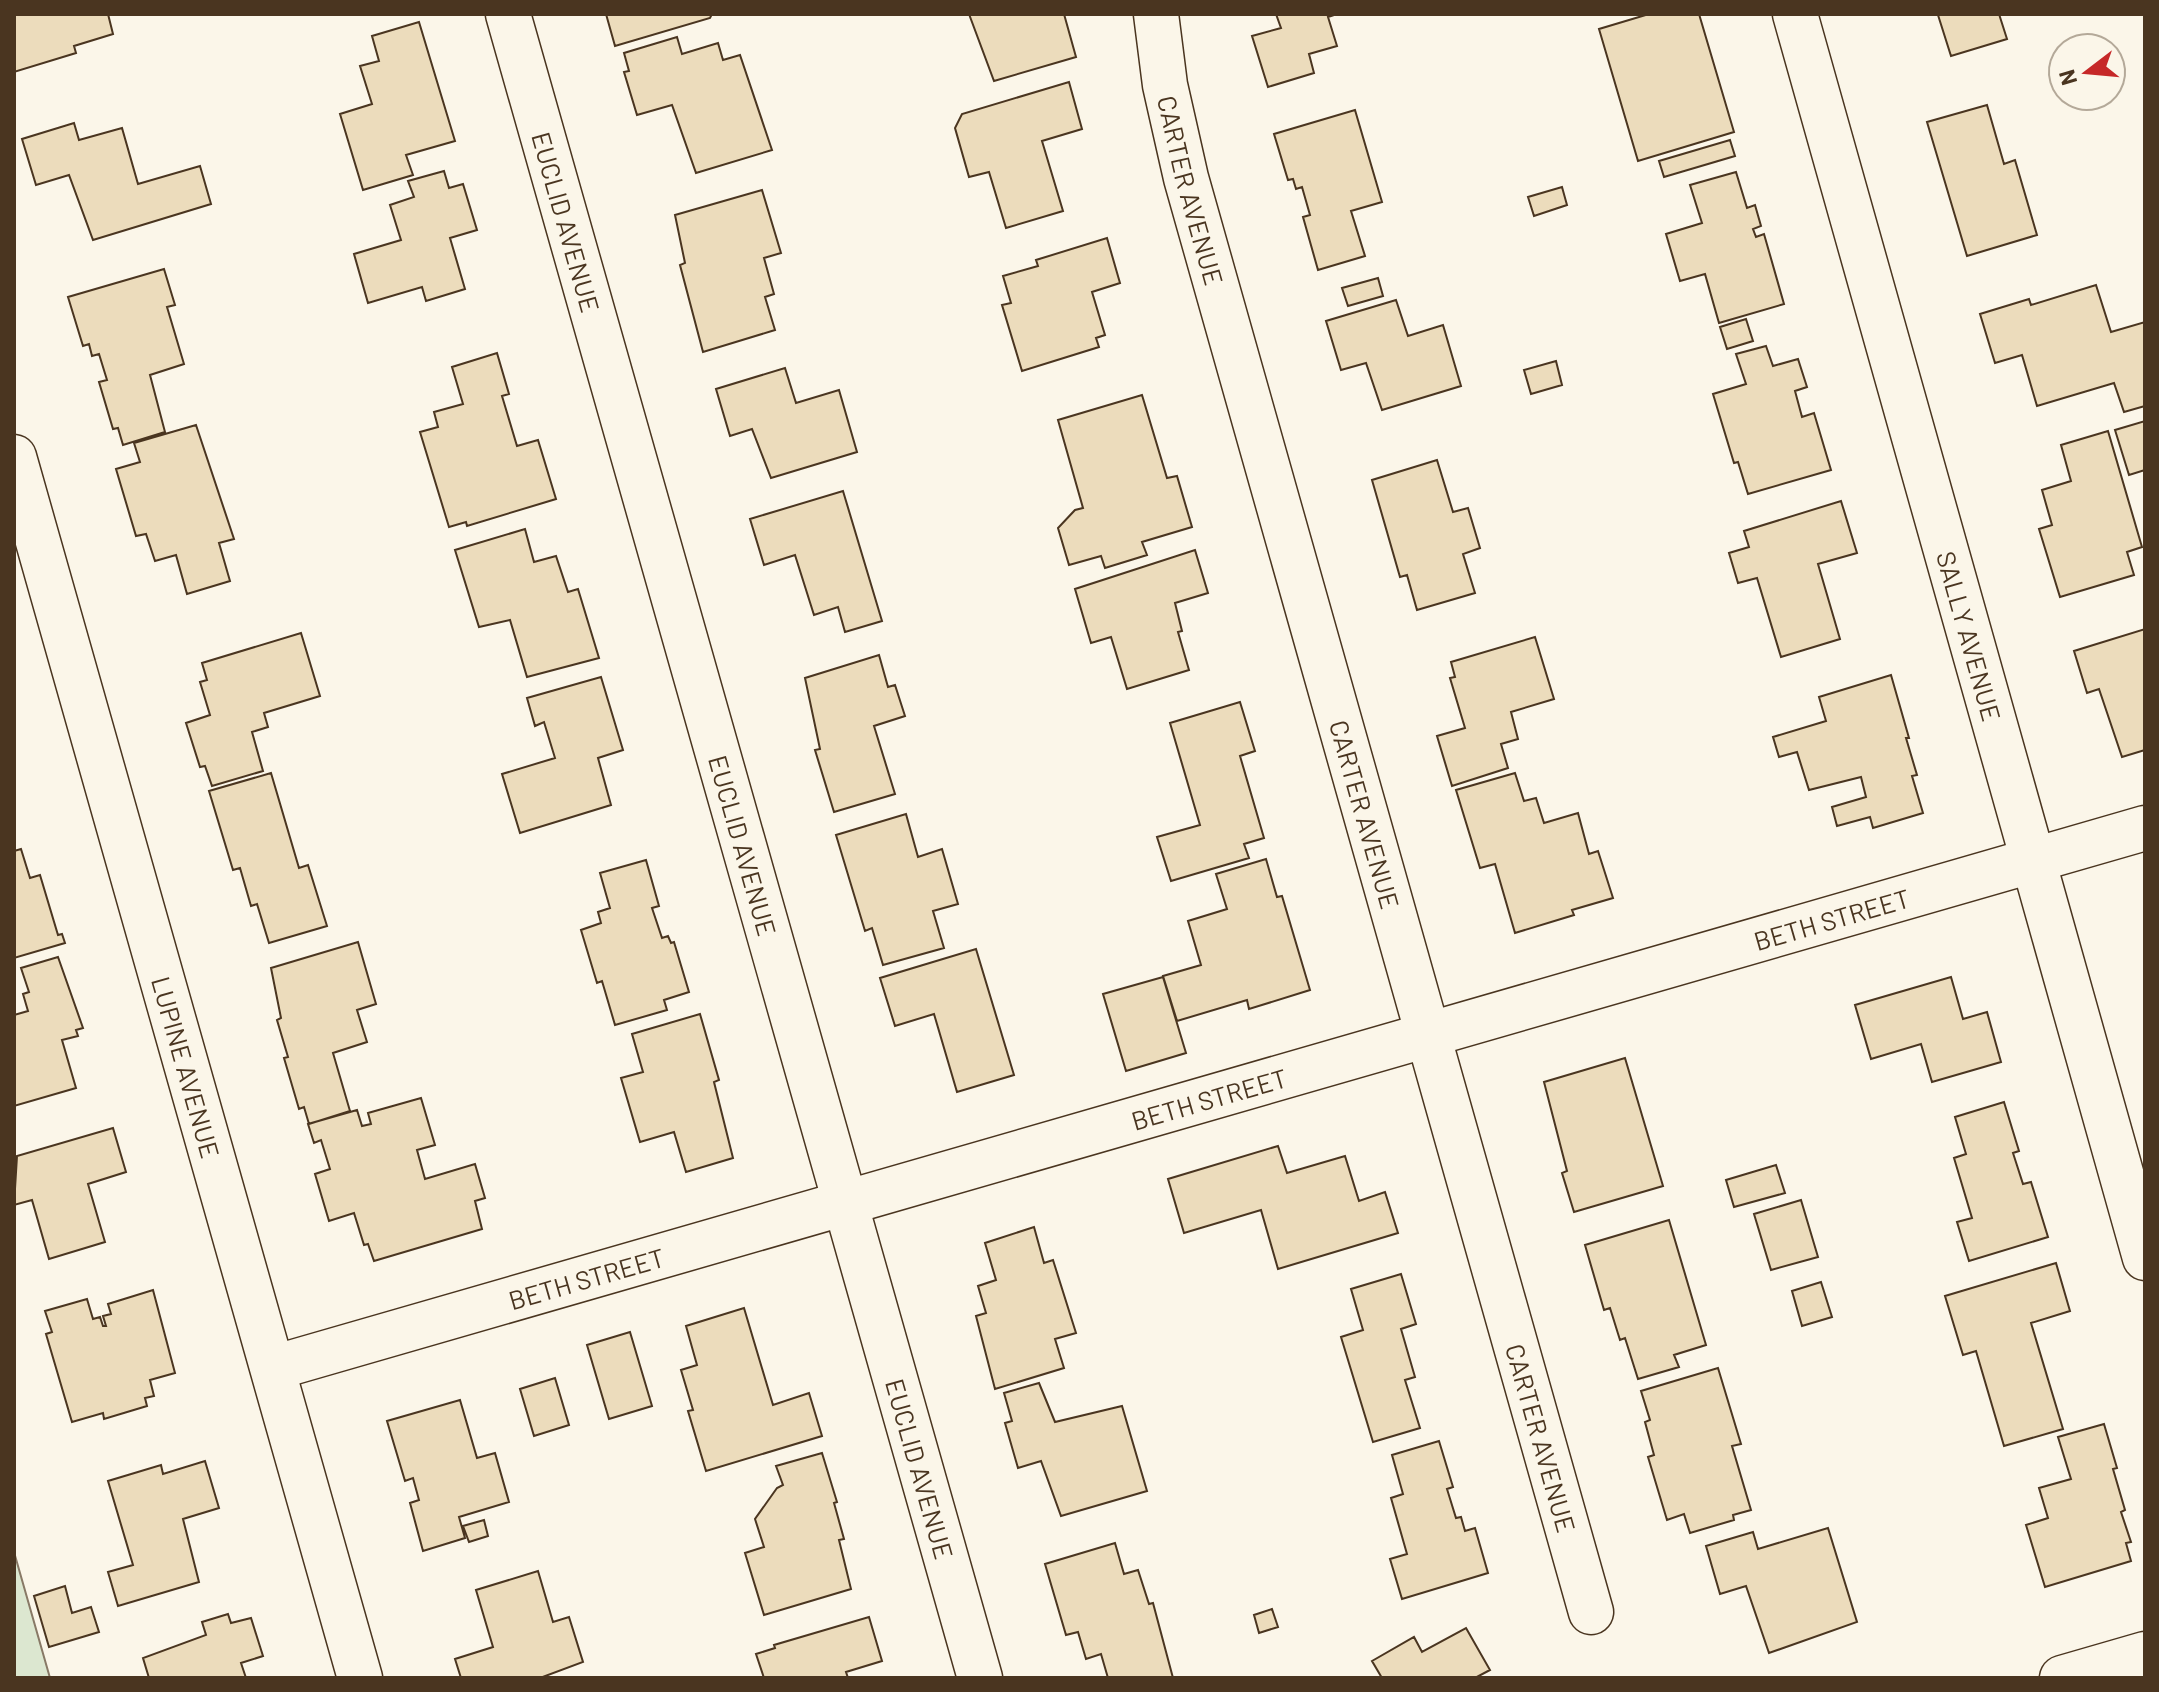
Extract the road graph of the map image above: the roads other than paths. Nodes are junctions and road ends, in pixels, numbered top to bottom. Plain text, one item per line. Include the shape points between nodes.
1 (508, 14) edge
2 (1156, 14) edge
3 (1795, 14) edge
4 (14, 457) edge
5 (2145, 828) edge
6 (2035, 860) junction
7 (1428, 1035) junction
8 (846, 1203) junction
9 (2145, 1258) edge
10 (273, 1368) junction
11 (1591, 1612) dead end
12 (2145, 1654) edge
13 (360, 1678) edge
14 (980, 1678) edge
15 (2062, 1678) edge

1 - 8 street, EUCLID AVENUE
2 - 7 street, CARTER AVENUE via 1186,178
3 - 6 street, SALLY AVENUE
4 - 10 street, LUPINE AVENUE
5 - 6 street, BETH STREET
6 - 7 street, BETH STREET
6 - 9 street, SALLY AVENUE
7 - 8 street, BETH STREET
7 - 11 street, CARTER AVENUE
8 - 10 street, BETH STREET
8 - 14 street, EUCLID AVENUE
10 - 13 street, LUPINE AVENUE
12 - 15 street

